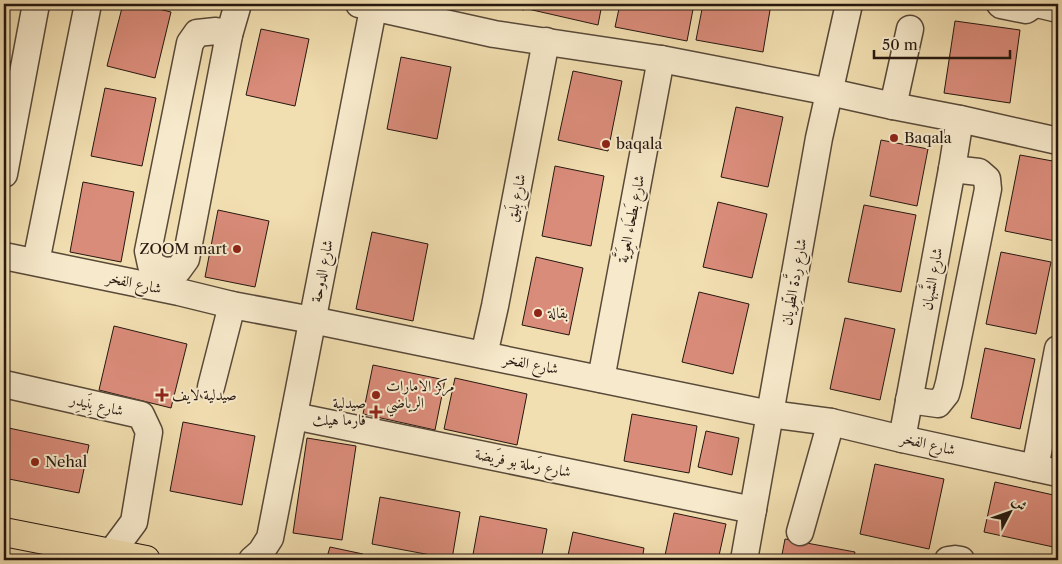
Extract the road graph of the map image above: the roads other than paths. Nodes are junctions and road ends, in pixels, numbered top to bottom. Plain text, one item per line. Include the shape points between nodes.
1 (36, 4) edge
2 (88, 4) edge
3 (238, 4) edge
4 (849, 4) edge
5 (1000, 4) edge
6 (1036, 4) edge
7 (369, 5) edge
8 (1058, 9) edge
9 (910, 29) dead end
10 (229, 35) junction
11 (546, 41) junction
12 (15, 55) edge
13 (661, 59) junction
14 (830, 92) junction
15 (893, 106) junction
16 (10, 112) edge
17 (960, 118) junction
18 (1058, 141) edge
19 (952, 169) junction
20 (4, 174) edge
21 (4, 256) edge
22 (36, 262) junction
23 (232, 305) junction
24 (312, 320) junction
25 (1058, 349) edge
26 (484, 355) junction
27 (601, 378) junction
28 (4, 384) edge
29 (211, 387) dead end
30 (909, 400) junction
31 (770, 414) junction
32 (294, 416) junction
33 (831, 422) junction
34 (902, 439) junction
35 (1047, 470) edge
36 (753, 510) junction
37 (134, 522) junction
38 (4, 532) edge
39 (800, 532) dead end
40 (273, 549) edge
41 (111, 554) junction
42 (146, 560) edge
43 (252, 560) edge
44 (744, 560) edge
45 (948, 560) edge
46 (961, 560) edge

1 - 12 street
2 - 22 street
3 - 10 street
4 - 14 street, شارع رِدَّة الطِّويان
5 - 6 street via 1026,10
6 - 8 street
7 - 11 street via 494,34
7 - 24 street, شارع الدوحة
9 - 15 street
10 - 10 street via 216,31 198,33 190,43 148,250 151,265 164,271 178,270 186,260
11 - 13 street
11 - 26 street, شارع بِلَيق
12 - 16 street
13 - 14 street
13 - 27 street, شارع بَطحَاء العِوَيَّة
14 - 15 street
14 - 31 street, شارع رِدَّة الطِّويان
15 - 17 street
16 - 20 street
17 - 18 street
17 - 19 street, شارع الشَّبهان
19 - 30 street, شارع الشَّبهان
19 - 30 street via 978,172 987,178 988,189 946,394 938,404
21 - 22 street, شارع الفخر
22 - 23 street, شارع الفخر
23 - 24 street, شارع الفخر
23 - 29 street
24 - 26 street, شارع الفخر
24 - 32 street, شارع الدوحة
25 - 35 street
26 - 27 street, شارع الفخر
27 - 31 street, شارع الفخر
28 - 37 street, شارع بِنَيدِر via 141,415 150,432
30 - 34 street, شارع الشَّبهان
31 - 33 street, شارع الفخر
31 - 36 street, شارع رِدَّة الطِّويان
32 - 36 street, شارع رَملة بو فرَيضة
32 - 40 street, شارع الدوحة
33 - 34 street, شارع الفخر
33 - 39 street
34 - 35 street, شارع الفخر
36 - 44 street, شارع رِدَّة الطِّويان
37 - 41 street, شارع بِنَيدِر
37 - 42 street, شارع بِنَيدِر
38 - 41 main road
40 - 43 street, شارع الدوحة via 261,552
41 - 42 main road
45 - 46 street

